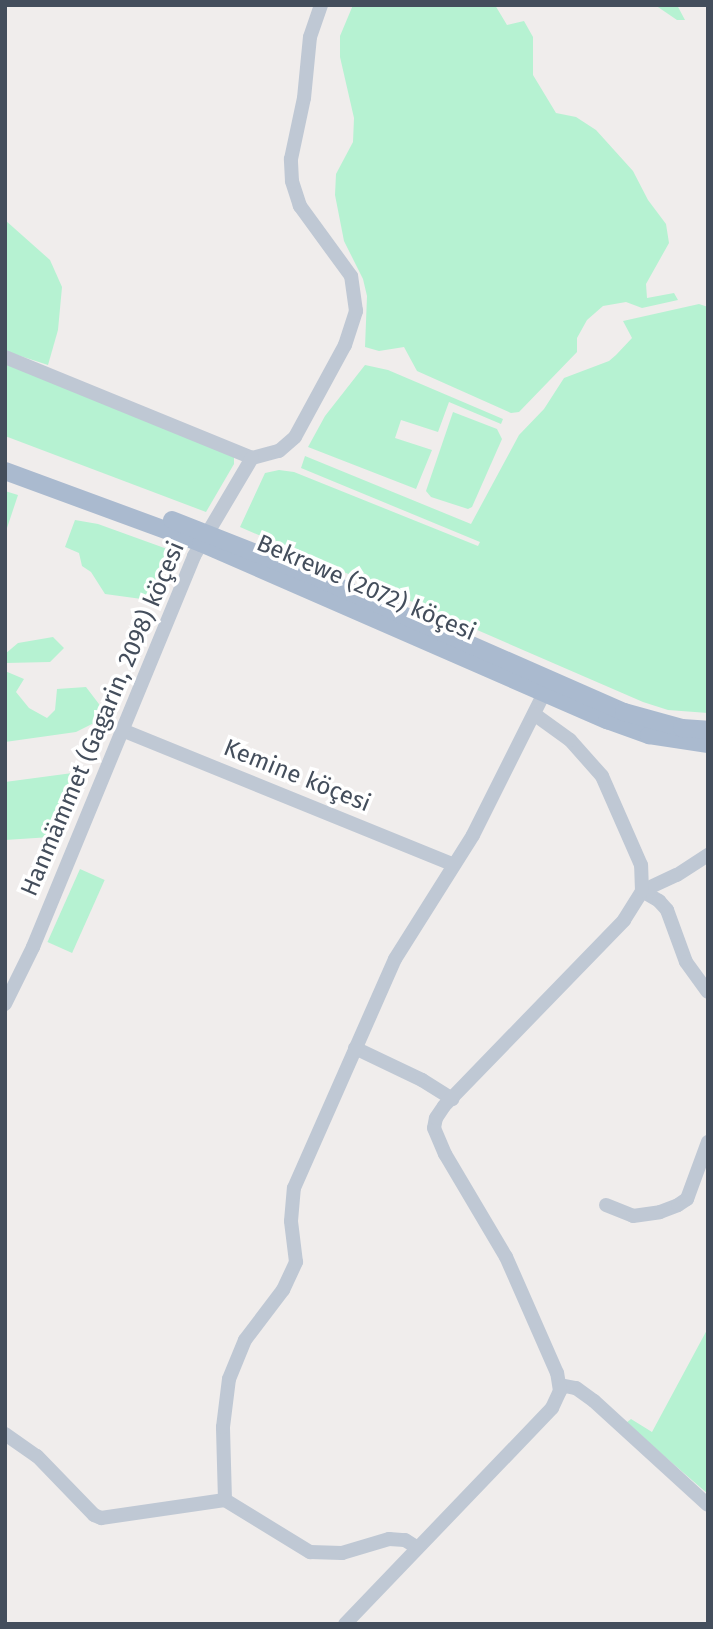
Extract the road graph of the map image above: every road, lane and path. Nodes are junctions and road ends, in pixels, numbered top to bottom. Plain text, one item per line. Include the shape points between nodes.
1 (321, 5) edge
2 (5, 357) edge
3 (5, 458) edge
4 (252, 458) junction
5 (5, 471) edge
6 (204, 538) junction
7 (548, 685) junction
8 (534, 714) junction
9 (122, 730) junction
10 (708, 730) edge
11 (708, 744) edge
12 (708, 855) edge
13 (454, 865) junction
14 (642, 891) junction
15 (708, 992) edge
16 (5, 1004) edge
17 (355, 1048) junction
18 (452, 1099) junction
19 (708, 1142) edge
20 (606, 1205) dead end
21 (560, 1385) junction
22 (5, 1434) edge
23 (225, 1500) junction
24 (708, 1505) edge
25 (416, 1547) junction
26 (345, 1624) edge

1 - 4 street via 310,37 303,106 291,159 292,181 300,206 351,276 356,311 345,345 295,437 279,452
2 - 4 street
3 - 6 main road, Bekrewe (2072) köçesi
4 - 6 street, Hanmämmet (Gagarin, 2098) köçesi
5 - 6 main road, Bekrewe (2072) köçesi
6 - 7 main road, Bekrewe (2072) köçesi
6 - 9 street, Hanmämmet (Gagarin, 2098) köçesi
7 - 8 street
7 - 10 main road, Bekrewe (2072) köçesi via 642,718
7 - 11 main road, Bekrewe (2072) köçesi via 649,736
8 - 13 street
8 - 14 street via 570,740 602,776 641,865
9 - 13 street, Kemine köçesi
9 - 16 street, Hanmämmet (Gagarin, 2098) köçesi
12 - 14 street
13 - 17 street via 395,959
14 - 15 street via 667,910 685,962
14 - 18 street via 631,914
17 - 18 street
17 - 23 street via 294,1188 294,1269 245,1340 231,1370 223,1427
18 - 21 street via 436,1118 438,1141 506,1257
19 - 20 street via 687,1199 678,1205 633,1216
21 - 24 street via 576,1388 594,1401
21 - 25 street via 552,1408
22 - 23 street via 37,1456 101,1518
23 - 25 street via 310,1552 342,1553 389,1539 405,1540
25 - 26 street

